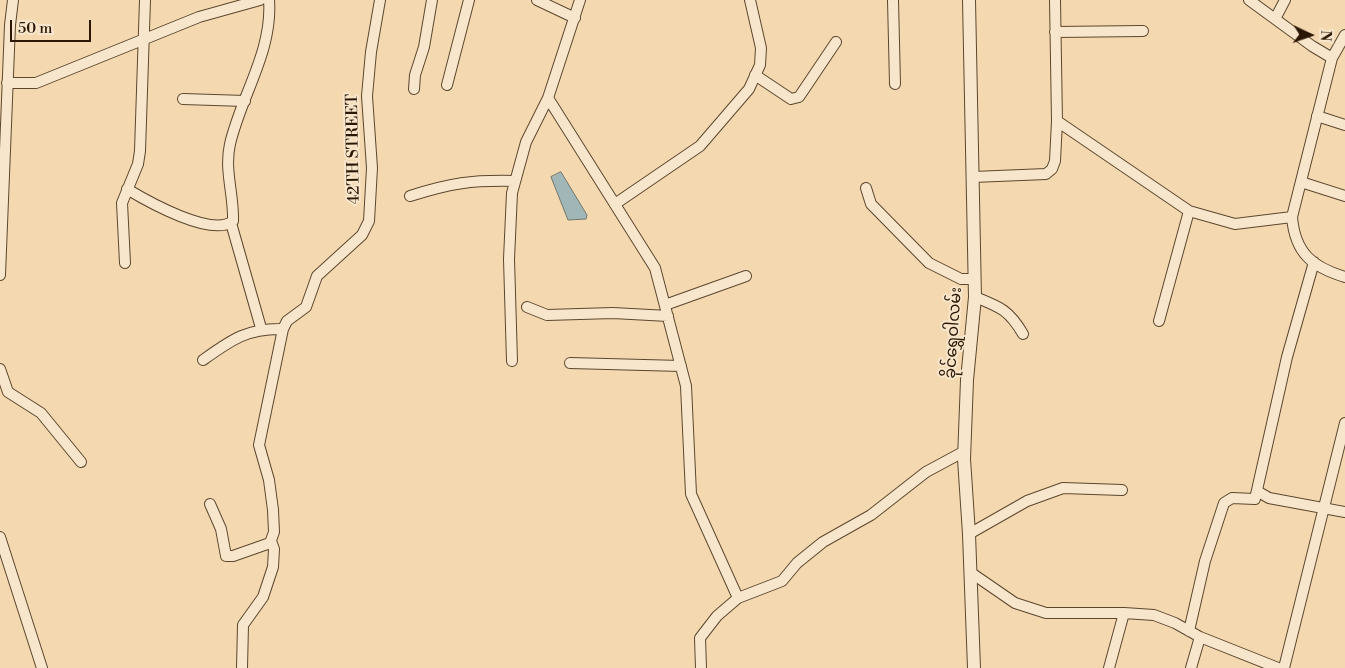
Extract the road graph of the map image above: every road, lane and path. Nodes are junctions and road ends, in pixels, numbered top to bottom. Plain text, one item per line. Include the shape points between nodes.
1 (13, 0) edge
2 (145, 0) edge
3 (260, 0) edge
4 (269, 0) edge
5 (380, 0) edge
6 (432, 0) edge
7 (470, 0) edge
8 (536, 0) edge
9 (580, 0) edge
10 (750, 0) edge
11 (893, 0) edge
12 (969, 0) edge
13 (1055, 0) edge
14 (1249, 0) edge
15 (1285, 0) edge
16 (575, 18) junction
17 (1275, 19) junction
18 (1143, 31) dead end
19 (1055, 32) junction
20 (1345, 35) edge
21 (144, 39) junction
22 (836, 42) dead end
23 (1342, 49) edge
24 (1332, 58) junction
25 (756, 75) junction
26 (7, 83) junction
27 (895, 84) dead end
28 (447, 85) dead end
29 (414, 88) dead end
30 (548, 98) junction
31 (183, 99) dead end
32 (245, 101) junction
33 (1317, 116) junction
34 (1057, 121) junction
35 (1345, 125) edge
36 (3, 132) edge
37 (974, 177) junction
38 (514, 181) junction
39 (1301, 182) junction
40 (866, 188) dead end
41 (127, 189) junction
42 (410, 196) dead end
43 (1345, 196) edge
44 (614, 204) junction
45 (1190, 211) junction
46 (1292, 218) junction
47 (231, 223) junction
48 (1314, 262) junction
49 (125, 263) dead end
50 (0, 275) edge
51 (746, 276) dead end
52 (1345, 277) edge
53 (975, 279) junction
54 (975, 297) junction
55 (527, 307) dead end
56 (667, 311) junction
57 (1159, 321) dead end
58 (261, 328) junction
59 (282, 329) junction
60 (1023, 334) dead end
61 (203, 360) dead end
62 (512, 361) dead end
63 (570, 364) dead end
64 (681, 366) junction
65 (0, 369) edge
66 (1345, 423) edge
67 (964, 451) junction
68 (81, 462) dead end
69 (1122, 490) dead end
70 (1257, 491) junction
71 (210, 504) dead end
72 (1325, 508) junction
73 (1345, 512) edge
74 (969, 534) junction
75 (0, 537) edge
76 (271, 541) junction
77 (970, 572) junction
78 (738, 598) junction
79 (1124, 613) junction
80 (1190, 631) junction
81 (1200, 637) junction
82 (42, 668) edge
83 (242, 668) edge
84 (701, 668) edge
85 (974, 668) edge
86 (1109, 668) edge
87 (1190, 668) edge
88 (1278, 668) edge
89 (1284, 668) edge

1 - 26 street
2 - 21 street
3 - 21 street via 219,10
4 - 32 street via 267,33
5 - 59 street, 42TH STREET via 367,96 372,168 369,221 362,235 317,276 306,307 287,321
6 - 29 street
7 - 28 street
8 - 16 street
9 - 16 street
10 - 25 street via 761,48
11 - 27 street
12 - 37 street, ခိုင်ရွှေဝါလမ်း
13 - 19 street
14 - 17 street
15 - 17 street
16 - 30 street
17 - 24 street
18 - 19 street
19 - 34 street
20 - 23 street
21 - 26 street via 36,83
21 - 41 street via 140,151
22 - 25 street via 799,97 791,99
23 - 24 street
24 - 33 street
25 - 44 street via 749,89 700,146
26 - 36 street
30 - 38 street via 526,142
30 - 44 street
31 - 32 street
32 - 47 street via 230,145
33 - 35 street
33 - 39 street
34 - 37 street via 1055,160 1049,172
34 - 45 street
36 - 50 street
37 - 53 street, ခိုင်ရွှေဝါလမ်း
38 - 42 street via 473,180
38 - 62 street via 509,259
39 - 43 street
39 - 46 street
40 - 53 street via 871,204 929,263 961,278
41 - 47 street via 171,213 195,221
41 - 49 street via 122,203
44 - 56 street via 655,268
45 - 46 street via 1235,224
45 - 57 street
46 - 48 street via 1293,234 1302,254
47 - 58 street
48 - 52 street via 1329,273
48 - 70 street via 1287,358
51 - 56 street
53 - 54 street, ခိုင်ရွှေဝါလမ်း
54 - 60 street via 1005,309
54 - 67 street, ခိုင်ရွှေဝါလမ်း
55 - 56 street via 547,315
56 - 64 street
58 - 59 street
58 - 61 street via 223,346
59 - 76 street via 259,445 273,510
63 - 64 street
64 - 78 street via 686,386 691,494
65 - 68 street via 8,392 42,413
66 - 72 street
67 - 74 street, ခိုင်ရွှေဝါလမ်း
67 - 78 street via 926,472 871,515 823,542 797,563 782,581
69 - 74 street via 1063,488 1028,500
70 - 72 street via 1269,498
70 - 80 street via 1255,500 1232,498 1224,503 1205,561
71 - 76 street via 226,556
72 - 73 street
72 - 89 street
74 - 77 street, ခိုင်ရွှေဝါလမ်း
75 - 82 street
76 - 83 street via 273,567 263,597 242,625
77 - 79 street via 1015,603 1046,614
77 - 85 street, ခိုင်ရွှေဝါလမ်း
78 - 84 street via 717,616 700,638
79 - 80 street via 1154,615
79 - 86 street
80 - 81 street
81 - 87 street
81 - 88 street

